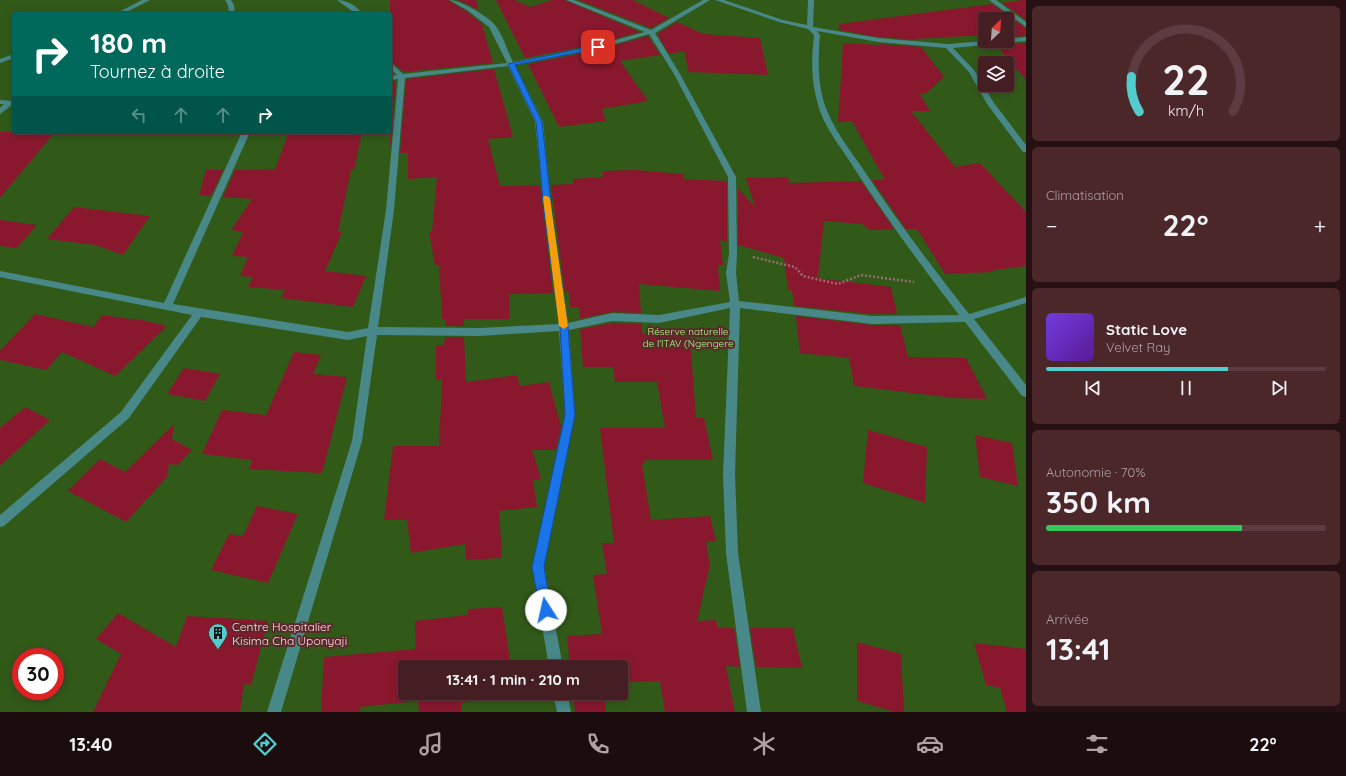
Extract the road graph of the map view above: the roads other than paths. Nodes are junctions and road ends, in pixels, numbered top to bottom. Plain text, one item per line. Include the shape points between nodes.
1 (147, 0) edge
2 (228, 0) edge
3 (340, 0) edge
4 (452, 0) edge
5 (569, 0) edge
6 (707, 0) edge
7 (718, 0) edge
8 (811, 0) edge
9 (992, 0) edge
10 (122, 12) edge
11 (232, 12) edge
12 (358, 12) edge
13 (1026, 25) edge
14 (810, 28) junction
15 (650, 32) junction
16 (1026, 39) edge
17 (1014, 40) edge
18 (978, 43) edge
19 (948, 46) junction
20 (12, 57) edge
21 (0, 61) edge
22 (512, 64) junction
23 (392, 66) edge
24 (402, 77) junction
25 (392, 78) edge
26 (0, 102) edge
27 (12, 103) edge
28 (0, 112) edge
29 (245, 134) edge
30 (1025, 147) edge
31 (0, 274) edge
32 (1026, 300) edge
33 (735, 304) junction
34 (167, 307) junction
35 (199, 313) junction
36 (967, 318) junction
37 (564, 327) junction
38 (373, 331) junction
39 (1026, 393) edge
40 (0, 522) edge
41 (555, 660) edge
42 (561, 700) edge
43 (274, 712) edge
44 (564, 712) edge
45 (754, 712) edge

1 - 10 street
2 - 11 street
3 - 12 street
4 - 22 street via 492,26
5 - 15 street
6 - 15 street
7 - 14 street
8 - 14 street
9 - 13 street
14 - 19 street via 878,40
14 - 36 street via 818,35 814,64 824,112 883,206
15 - 22 street via 598,47
15 - 33 street via 677,74 732,178 731,273
16 - 17 street
18 - 19 street
19 - 30 street via 972,71 991,104
20 - 21 street
22 - 24 street
22 - 37 street via 539,122
23 - 24 street
24 - 25 street
24 - 38 street via 390,210
26 - 27 street
27 - 28 street
29 - 34 street
31 - 34 street
32 - 36 street
33 - 36 street via 872,320
33 - 37 street via 659,319 612,317
33 - 45 street via 729,474 732,553
34 - 35 street
35 - 38 street via 348,336
35 - 40 street via 125,415
36 - 39 street
37 - 38 street via 480,332
37 - 41 street via 570,415 538,567
38 - 43 street via 357,441
42 - 44 street

